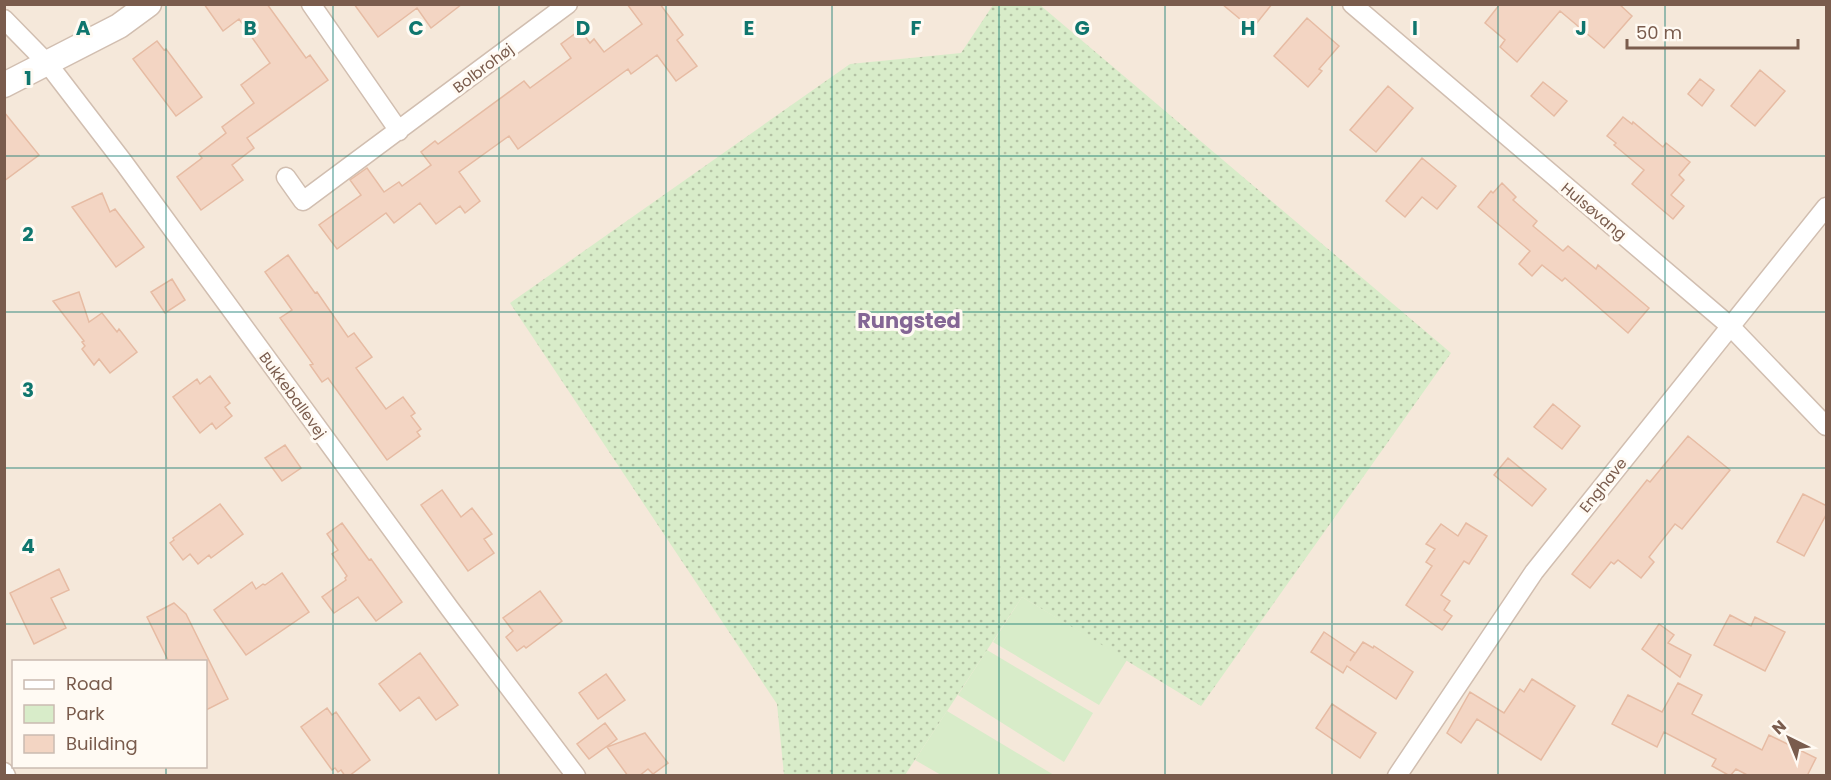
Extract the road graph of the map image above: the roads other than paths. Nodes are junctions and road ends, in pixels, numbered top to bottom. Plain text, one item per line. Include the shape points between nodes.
1 (149, 4) edge
2 (310, 4) edge
3 (568, 4) edge
4 (1352, 4) edge
5 (4, 19) edge
6 (48, 64) junction
7 (4, 85) edge
8 (399, 131) junction
9 (286, 177) dead end
10 (1827, 207) edge
11 (1730, 326) junction
12 (1827, 426) edge
13 (576, 776) edge
14 (1397, 776) edge

1 - 6 street via 119,26
2 - 8 street
3 - 8 street, Bolbrohøj
4 - 11 street, Hulsøvang
5 - 6 street, Bukkeballevej
6 - 7 street
6 - 13 street, Bukkeballevej
8 - 9 street, Bolbrohøj via 303,201
10 - 11 street, Enghave
11 - 12 street, Hulsøvang
11 - 14 street, Enghave via 1534,572

